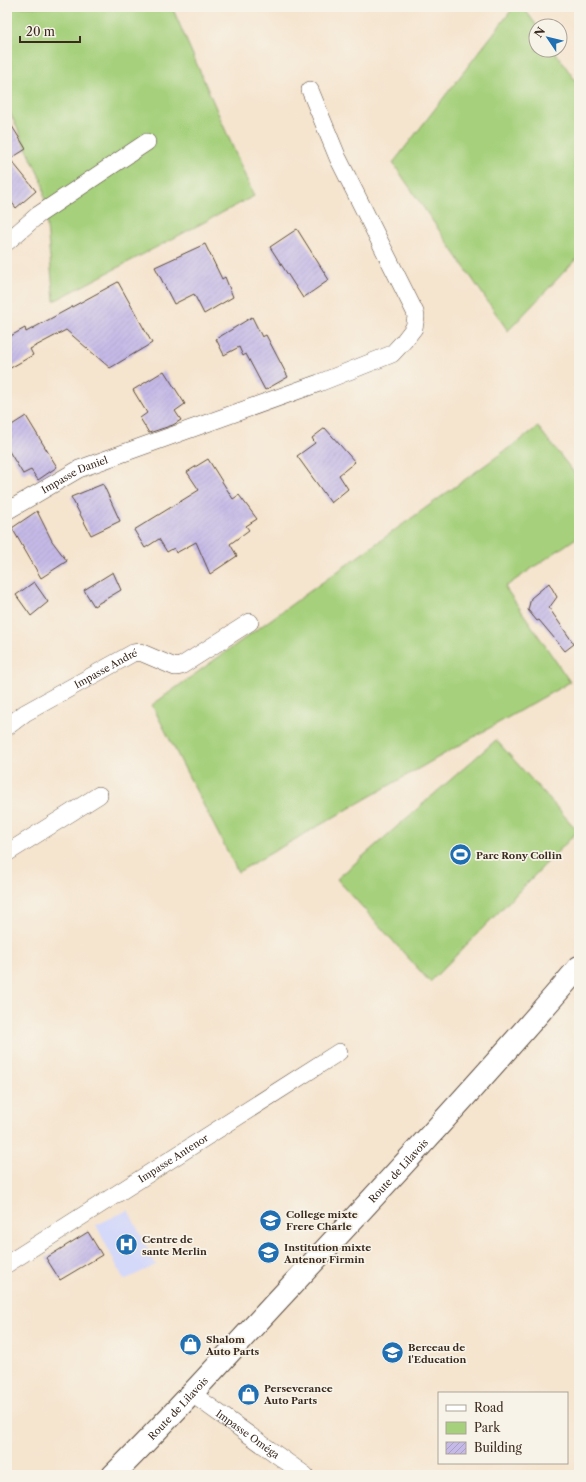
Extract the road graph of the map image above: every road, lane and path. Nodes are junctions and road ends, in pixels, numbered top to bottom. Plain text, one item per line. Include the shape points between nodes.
1 (310, 90) dead end
2 (147, 142) dead end
3 (7, 242) edge
4 (7, 511) edge
5 (250, 622) dead end
6 (7, 727) edge
7 (99, 794) dead end
8 (7, 852) edge
9 (579, 967) edge
10 (339, 1052) dead end
11 (7, 1264) edge
12 (191, 1393) junction
13 (113, 1475) edge
14 (305, 1475) edge

1 - 4 street, Impasse Daniel via 338,158 415,312 414,328 392,354 320,383 79,469
2 - 3 street via 38,215
5 - 6 street, Impasse André via 181,666 175,667 140,652 133,653 24,713
7 - 8 street
9 - 12 main road, Route de Lilavois via 405,1164
10 - 11 street, Impasse Antenor
12 - 13 main road, Route de Lilavois via 153,1436
12 - 14 street, Impasse Oméga

